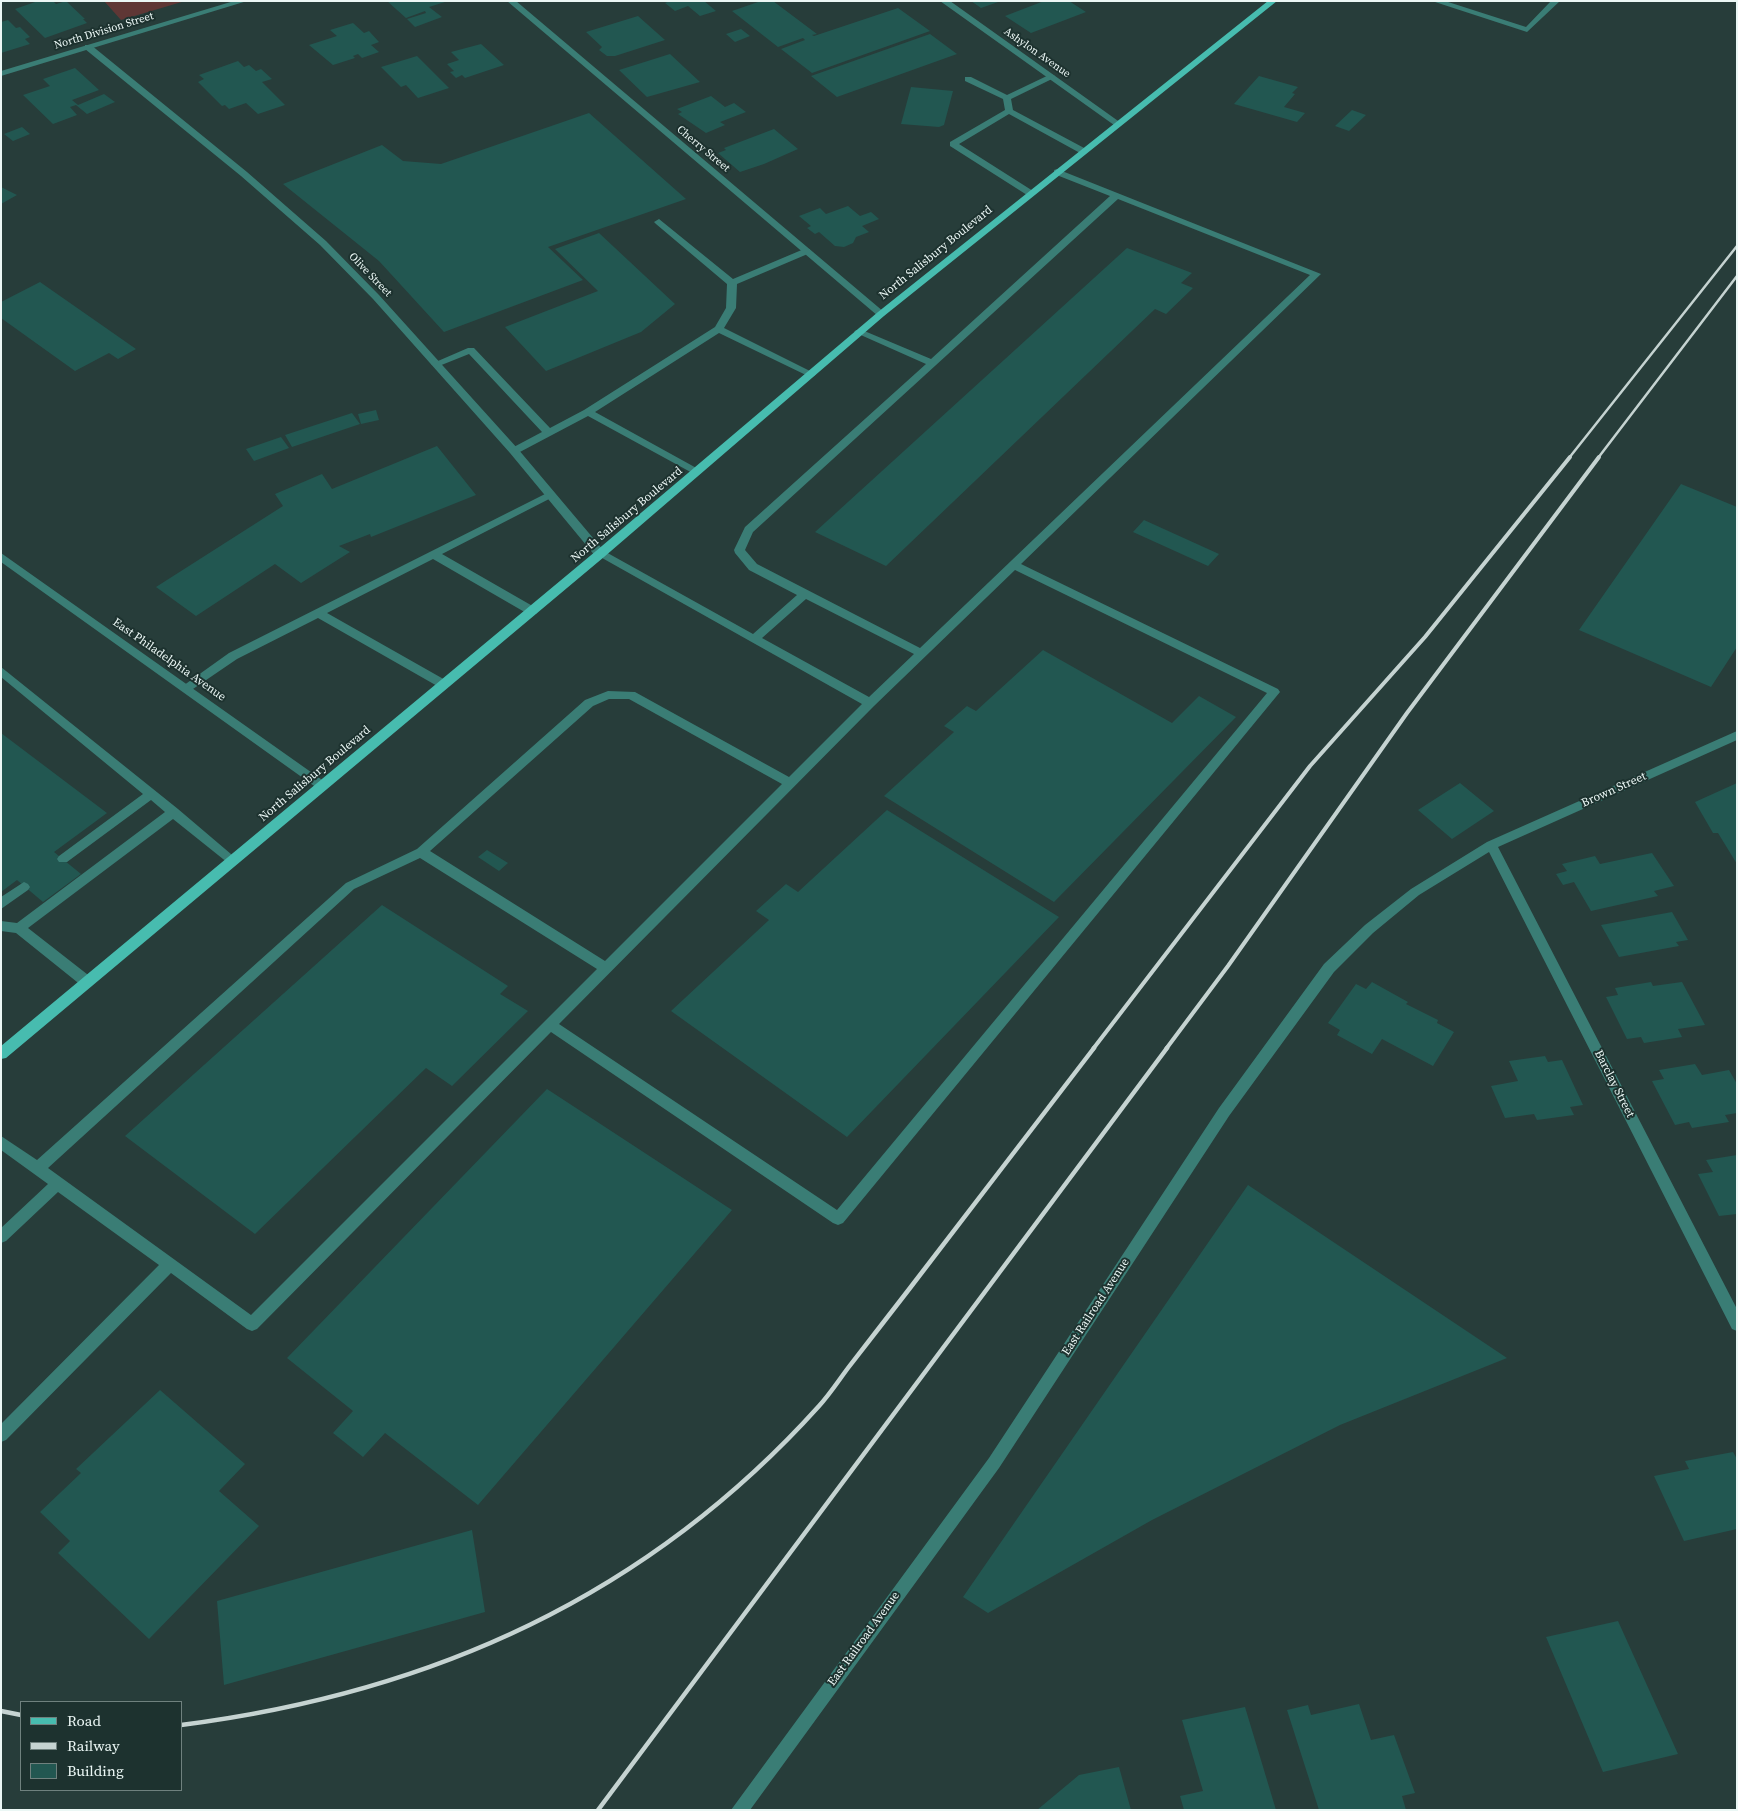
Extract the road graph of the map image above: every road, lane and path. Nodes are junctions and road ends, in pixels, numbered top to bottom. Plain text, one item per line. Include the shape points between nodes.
1 (243, 1) edge
2 (510, 1) edge
3 (944, 1) edge
4 (1272, 1) edge
5 (1436, 1) edge
6 (1556, 1) edge
7 (88, 47) junction
8 (1, 74) edge
9 (1050, 76) junction
10 (968, 79) dead end
11 (1007, 98) junction
12 (1009, 111) junction
13 (1118, 123) junction
14 (1083, 151) junction
15 (1057, 172) junction
16 (1030, 193) junction
17 (1117, 195) junction
18 (659, 222) dead end
19 (807, 251) junction
20 (732, 282) junction
21 (881, 314) junction
22 (719, 329) junction
23 (859, 332) junction
24 (933, 363) junction
25 (436, 364) junction
26 (811, 374) junction
27 (588, 412) junction
28 (549, 432) junction
29 (514, 451) junction
30 (696, 472) junction
31 (549, 495) junction
32 (433, 554) junction
33 (600, 554) junction
34 (1, 557) edge
35 (1015, 565) junction
36 (805, 594) junction
37 (532, 611) junction
38 (318, 613) junction
39 (754, 639) junction
40 (922, 654) junction
41 (1, 671) edge
42 (443, 684) junction
43 (186, 688) junction
44 (870, 703) junction
45 (1737, 735) edge
46 (791, 783) junction
47 (321, 785) junction
48 (151, 794) junction
49 (174, 812) junction
50 (1491, 845) junction
51 (420, 852) junction
52 (63, 859) dead end
53 (232, 860) junction
54 (24, 887) dead end
55 (1, 904) edge
56 (1, 926) edge
57 (19, 928) junction
58 (606, 968) junction
59 (87, 982) junction
60 (550, 1025) junction
61 (1, 1054) edge
62 (1, 1142) edge
63 (38, 1168) junction
64 (58, 1183) junction
65 (1, 1237) edge
66 (170, 1264) junction
67 (1737, 1324) edge
68 (1, 1435) edge
69 (739, 1810) edge

1 - 7 street, North Division Street
2 - 19 street, Cherry Street
3 - 9 street, Ashylon Avenue
4 - 13 main road, North Salisbury Boulevard
5 - 6 street via 1527,30
7 - 8 street, North Division Street
7 - 25 street, Olive Street via 323,243
9 - 11 street
9 - 13 street, Ashylon Avenue
10 - 11 street
11 - 12 street
12 - 14 street
12 - 16 street via 953,144
13 - 14 main road, North Salisbury Boulevard
14 - 15 main road, North Salisbury Boulevard
15 - 16 main road, North Salisbury Boulevard
15 - 17 street
16 - 21 main road, North Salisbury Boulevard
17 - 24 street
17 - 35 street via 1316,274
18 - 20 street
19 - 20 street
19 - 21 street, Cherry Street
20 - 22 street via 732,308
21 - 23 main road, North Salisbury Boulevard
22 - 26 street
22 - 27 street
23 - 24 street
23 - 26 main road, North Salisbury Boulevard
24 - 36 street via 749,530 738,550 753,567
25 - 28 street via 471,350
25 - 29 street, Olive Street
26 - 30 main road, North Salisbury Boulevard
27 - 28 street
27 - 30 street
28 - 29 street
29 - 31 street, Olive Street
30 - 33 main road, North Salisbury Boulevard
31 - 32 street
31 - 33 street, Olive Street
32 - 37 street
32 - 38 street
33 - 37 main road, North Salisbury Boulevard
33 - 39 street
34 - 43 street, East Philadelphia Avenue
35 - 40 street
35 - 60 street via 1274,692 838,1219
36 - 39 street
36 - 40 street
37 - 42 main road, North Salisbury Boulevard
38 - 42 street
38 - 43 street via 233,656
39 - 44 street
40 - 44 street
41 - 48 street
42 - 47 main road, North Salisbury Boulevard
43 - 47 street, East Philadelphia Avenue
44 - 46 street
45 - 50 street, Brown Street
46 - 51 street via 631,696 608,695 589,703
46 - 58 street
47 - 53 main road, North Salisbury Boulevard
48 - 49 street
48 - 52 street
49 - 53 street
49 - 57 street
50 - 67 street, Barclay Street
50 - 69 street, East Railroad Avenue via 1415,892 1369,929 1329,968 1224,1112 994,1463
51 - 58 street
51 - 63 street via 350,886
53 - 59 main road, North Salisbury Boulevard
54 - 55 street
56 - 57 street
57 - 59 street
58 - 60 street
59 - 61 main road, North Salisbury Boulevard
60 - 66 street via 252,1324
62 - 63 street
63 - 64 street
64 - 65 street
64 - 66 street
66 - 68 street

